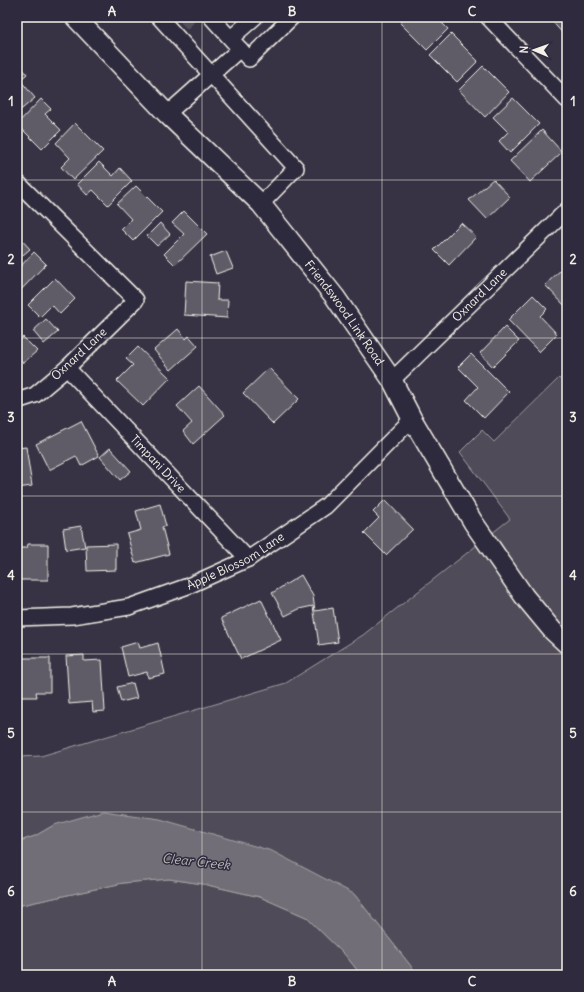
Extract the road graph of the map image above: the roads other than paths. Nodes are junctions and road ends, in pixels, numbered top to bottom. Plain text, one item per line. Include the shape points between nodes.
1 (75, 17) edge
2 (211, 17) edge
3 (255, 17) edge
4 (292, 17) edge
5 (488, 17) edge
6 (161, 18) edge
7 (235, 43) junction
8 (212, 75) junction
9 (567, 100) edge
10 (167, 114) junction
11 (17, 182) edge
12 (261, 204) junction
13 (567, 210) edge
14 (66, 368) junction
15 (392, 380) junction
16 (17, 401) edge
17 (412, 419) junction
18 (248, 559) junction
19 (17, 618) edge
20 (567, 644) edge

1 - 10 main road, Friendswood Link Road
2 - 7 street
3 - 7 street
4 - 7 street via 249,59
5 - 9 street
6 - 8 street via 178,28
7 - 8 street
8 - 10 street
8 - 12 street via 296,168
10 - 12 main road, Friendswood Link Road
11 - 14 street, Oxnard Lane via 136,300
12 - 15 main road, Friendswood Link Road via 335,297
13 - 15 street, Oxnard Lane
14 - 16 street, Oxnard Lane via 35,395
14 - 18 street, Timpani Drive
15 - 17 main road, Friendswood Link Road
17 - 18 street, Apple Blossom Lane via 326,506
17 - 20 main road, Friendswood Link Road via 473,522 524,596
18 - 19 street, Apple Blossom Lane via 188,586 129,607 72,616

